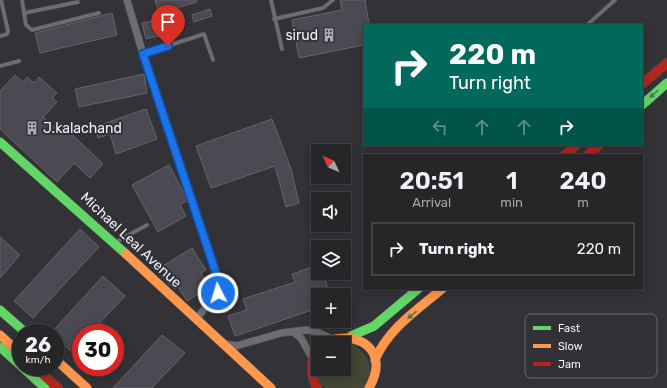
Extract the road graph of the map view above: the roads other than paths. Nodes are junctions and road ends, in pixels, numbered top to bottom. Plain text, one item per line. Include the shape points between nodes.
1 (1, 0) edge
2 (22, 0) edge
3 (128, 0) edge
4 (271, 0) edge
5 (333, 0) edge
6 (615, 0) edge
7 (78, 2) dead end
8 (24, 13) junction
9 (99, 13) dead end
10 (274, 19) junction
11 (588, 24) edge
12 (0, 36) edge
13 (282, 49) dead end
14 (143, 54) junction
15 (213, 60) dead end
16 (19, 61) dead end
17 (667, 63) edge
18 (0, 66) edge
19 (643, 83) edge
20 (667, 83) edge
21 (643, 104) edge
22 (0, 142) edge
23 (575, 146) edge
24 (598, 146) edge
25 (566, 154) edge
26 (589, 154) edge
27 (147, 225) dead end
28 (115, 244) junction
29 (417, 290) edge
30 (441, 290) edge
31 (0, 310) edge
32 (196, 319) junction
33 (16, 324) edge
34 (293, 332) junction
35 (0, 334) edge
36 (320, 336) edge
37 (338, 336) edge
38 (351, 336) junction
39 (225, 344) junction
40 (12, 345) edge
41 (0, 347) edge
42 (311, 356) edge
43 (12, 358) edge
44 (375, 360) junction
45 (64, 367) edge
46 (31, 376) edge
47 (45, 376) edge
48 (312, 376) edge
49 (45, 388) edge
50 (58, 388) edge
51 (87, 388) edge
52 (271, 388) edge
53 (317, 388) edge
54 (369, 388) edge

1 - 12 lane via 8,31 7,34
2 - 8 lane
3 - 14 street
4 - 10 lane
5 - 10 lane via 323,8
6 - 11 lane
7 - 8 lane
8 - 9 lane via 26,25 32,30
10 - 13 lane
14 - 15 lane via 204,34
14 - 32 street via 219,282 218,293
16 - 18 lane
17 - 19 main road
20 -> 21 main road
22 - 28 main road, Michael Leal Avenue
23 - 25 main road
24 - 26 main road
27 - 28 lane
28 - 32 main road, Michael Leal Avenue
29 - 38 main road via 374,326
30 -> 44 main road via 385,338
31 - 33 main road
32 - 39 main road, Michael Leal Avenue
34 - 36 street via 315,331
34 - 39 street via 236,346
34 - 42 street via 301,338
35 - 40 main road
37 - 38 main road
38 - 44 main road via 366,344
39 - 52 main road, Michael Leal Avenue
41 - 43 main road
44 - 54 main road via 375,378
45 - 51 main road
46 - 49 main road
47 - 50 main road
48 - 53 main road

